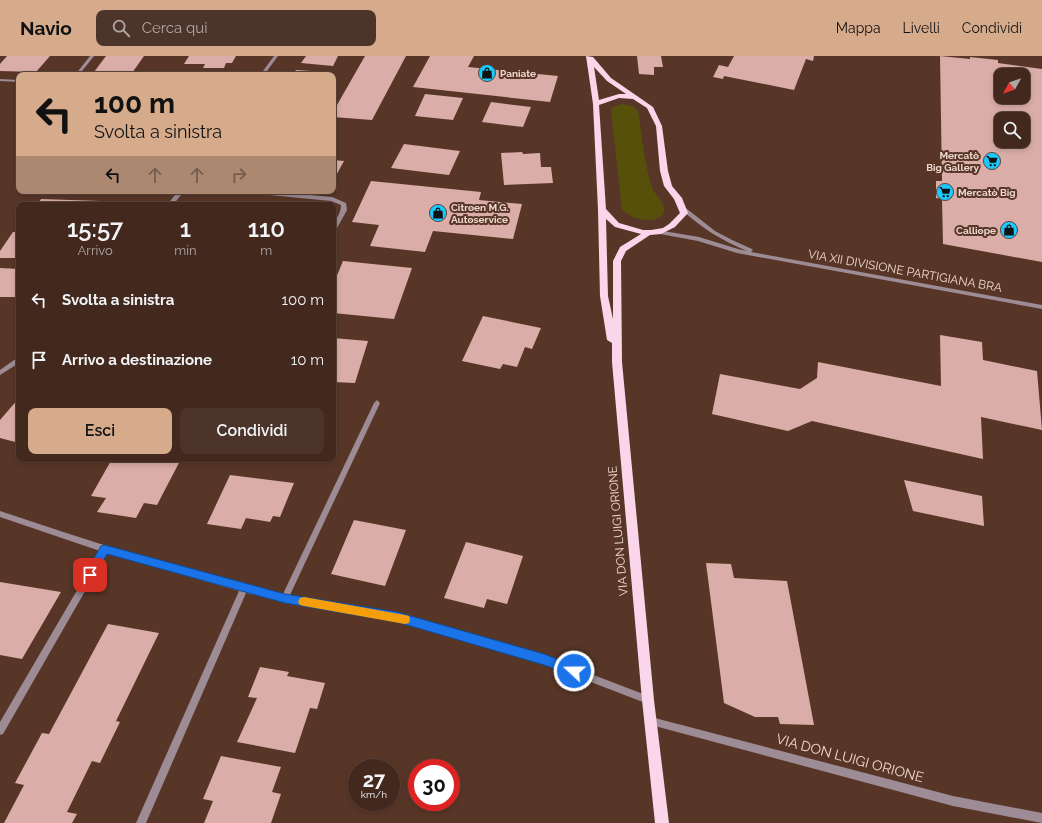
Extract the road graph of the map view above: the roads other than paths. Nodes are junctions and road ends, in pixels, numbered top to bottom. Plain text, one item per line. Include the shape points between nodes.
1 (92, 56) edge
2 (276, 56) edge
3 (589, 56) edge
4 (79, 72) edge
5 (264, 72) edge
6 (0, 80) edge
7 (16, 81) edge
8 (635, 97) junction
9 (596, 104) junction
10 (179, 194) edge
11 (281, 194) edge
12 (172, 202) edge
13 (681, 206) junction
14 (602, 210) junction
15 (336, 225) edge
16 (657, 232) junction
17 (648, 234) junction
18 (765, 256) junction
19 (1042, 307) edge
20 (16, 362) edge
21 (617, 362) junction
22 (0, 374) edge
23 (377, 404) dead end
24 (0, 514) edge
25 (105, 549) junction
26 (244, 588) junction
27 (285, 598) junction
28 (648, 700) junction
29 (652, 722) junction
30 (0, 731) edge
31 (1042, 818) edge
32 (141, 823) edge
33 (662, 823) edge

1 - 4 street
2 - 5 street
3 - 8 main road, VIA DON LUIGI ORIONE via 602,76
3 - 9 main road, VIA DON LUIGI ORIONE
6 - 7 street
8 - 9 main road via 619,96
8 - 13 main road, VIA DON LUIGI ORIONE via 650,107 659,126 668,186
9 - 14 main road, VIA DON LUIGI ORIONE
10 - 12 street
11 - 15 street via 339,201 344,204 344,210
13 - 16 main road, VIA DON LUIGI ORIONE via 684,213 678,222
13 - 18 street, VIA XII DIVISIONE PARTIGIANA BRA via 718,236
14 - 17 main road, VIA DON LUIGI ORIONE via 616,224
14 - 21 main road, VIA DON LUIGI ORIONE via 604,296
16 - 17 main road, VIA DON LUIGI ORIONE
16 - 18 street, VIA XII DIVISIONE PARTIGIANA BRA via 685,235 737,251
17 - 21 main road, VIA DON LUIGI ORIONE via 623,249 617,261
18 - 19 street, VIA XII DIVISIONE PARTIGIANA BRA
20 - 22 street
21 - 28 main road, VIA DON LUIGI ORIONE
23 - 27 street
24 - 25 street
25 - 26 street
25 - 30 street
26 - 27 street
26 - 32 street
27 - 28 street via 397,617 544,660
28 - 29 main road, VIA DON LUIGI ORIONE
29 - 31 street, VIA DON LUIGI ORIONE via 953,801
29 - 33 main road, VIA DON LUIGI ORIONE

